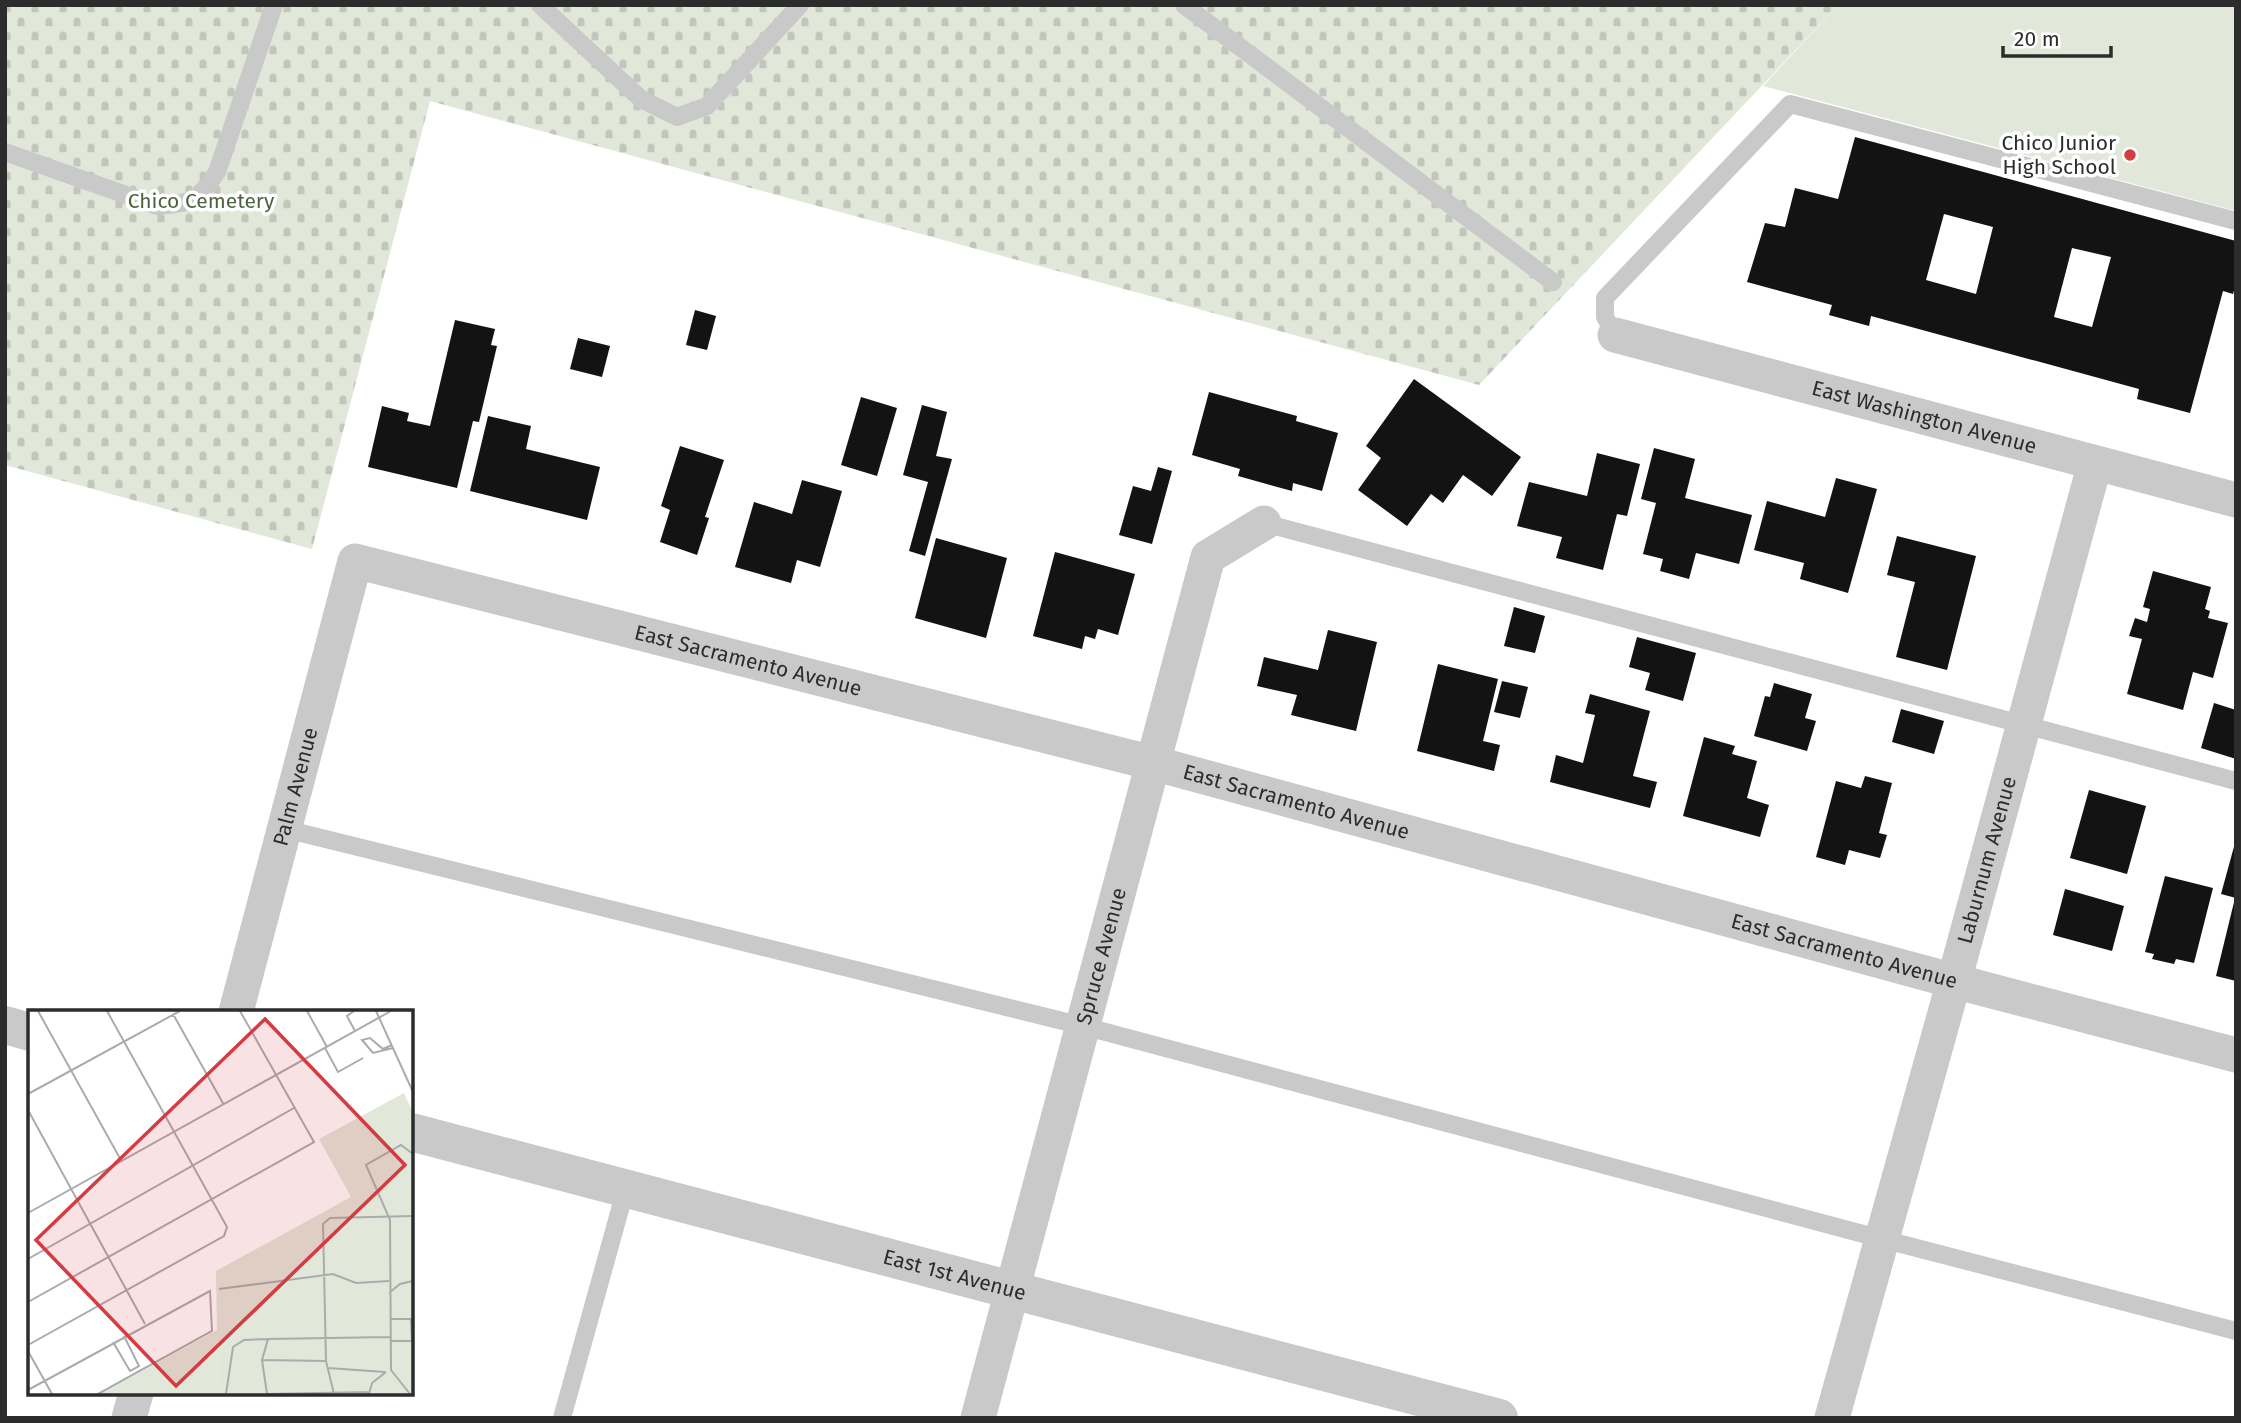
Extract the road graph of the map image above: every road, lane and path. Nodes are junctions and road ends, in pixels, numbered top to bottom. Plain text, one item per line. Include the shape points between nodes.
1 (274, 5) edge
2 (540, 5) edge
3 (800, 5) edge
4 (1184, 5) edge
5 (5, 152) edge
6 (2236, 221) edge
7 (1553, 282) dead end
8 (1615, 335) joint
9 (2095, 463) junction
10 (2236, 500) edge
11 (1264, 523) joint
12 (355, 561) joint
13 (2024, 724) junction
14 (1153, 763) junction
15 (2236, 781) edge
16 (285, 829) junction
17 (1954, 981) junction
18 (237, 1010) edge
19 (5, 1025) edge
20 (1083, 1026) junction
21 (28, 1031) edge
22 (2236, 1055) edge
23 (413, 1133) edge
24 (626, 1188) junction
25 (1882, 1239) junction
26 (1012, 1290) junction
27 (2236, 1331) edge
28 (135, 1395) edge
29 (1417, 1407) edge
30 (129, 1418) edge
31 (562, 1418) edge
32 (978, 1418) edge
33 (1499, 1418) edge
34 (1832, 1418) edge

1 - 5 lane via 217,172 201,194 184,204 158,206
2 - 3 lane via 641,99 677,117 707,106
4 - 7 lane
6 - 8 lane via 1790,104 1605,298 1605,317
8 - 9 street, East Washington Avenue
9 - 10 street, East Washington Avenue
9 - 13 street, Laburnum Avenue
11 - 13 lane
11 - 14 street, Spruce Avenue via 1208,557
12 - 14 street, East Sacramento Avenue
12 - 16 street, Palm Avenue
13 - 15 lane
13 - 17 street, Laburnum Avenue
14 - 17 street, East Sacramento Avenue
14 - 20 street, Spruce Avenue
16 - 18 street, Palm Avenue
16 - 20 lane
17 - 22 street, East Sacramento Avenue
17 - 25 street, Laburnum Avenue
19 - 21 street
20 - 25 lane
20 - 26 street, Spruce Avenue
23 - 24 street, East 1st Avenue
24 - 26 street, East 1st Avenue
24 - 31 lane
25 - 27 lane
25 - 34 street, Laburnum Avenue
26 - 29 street, East 1st Avenue
26 - 32 street, Spruce Avenue
28 - 30 street
29 - 33 street, East 1st Avenue

